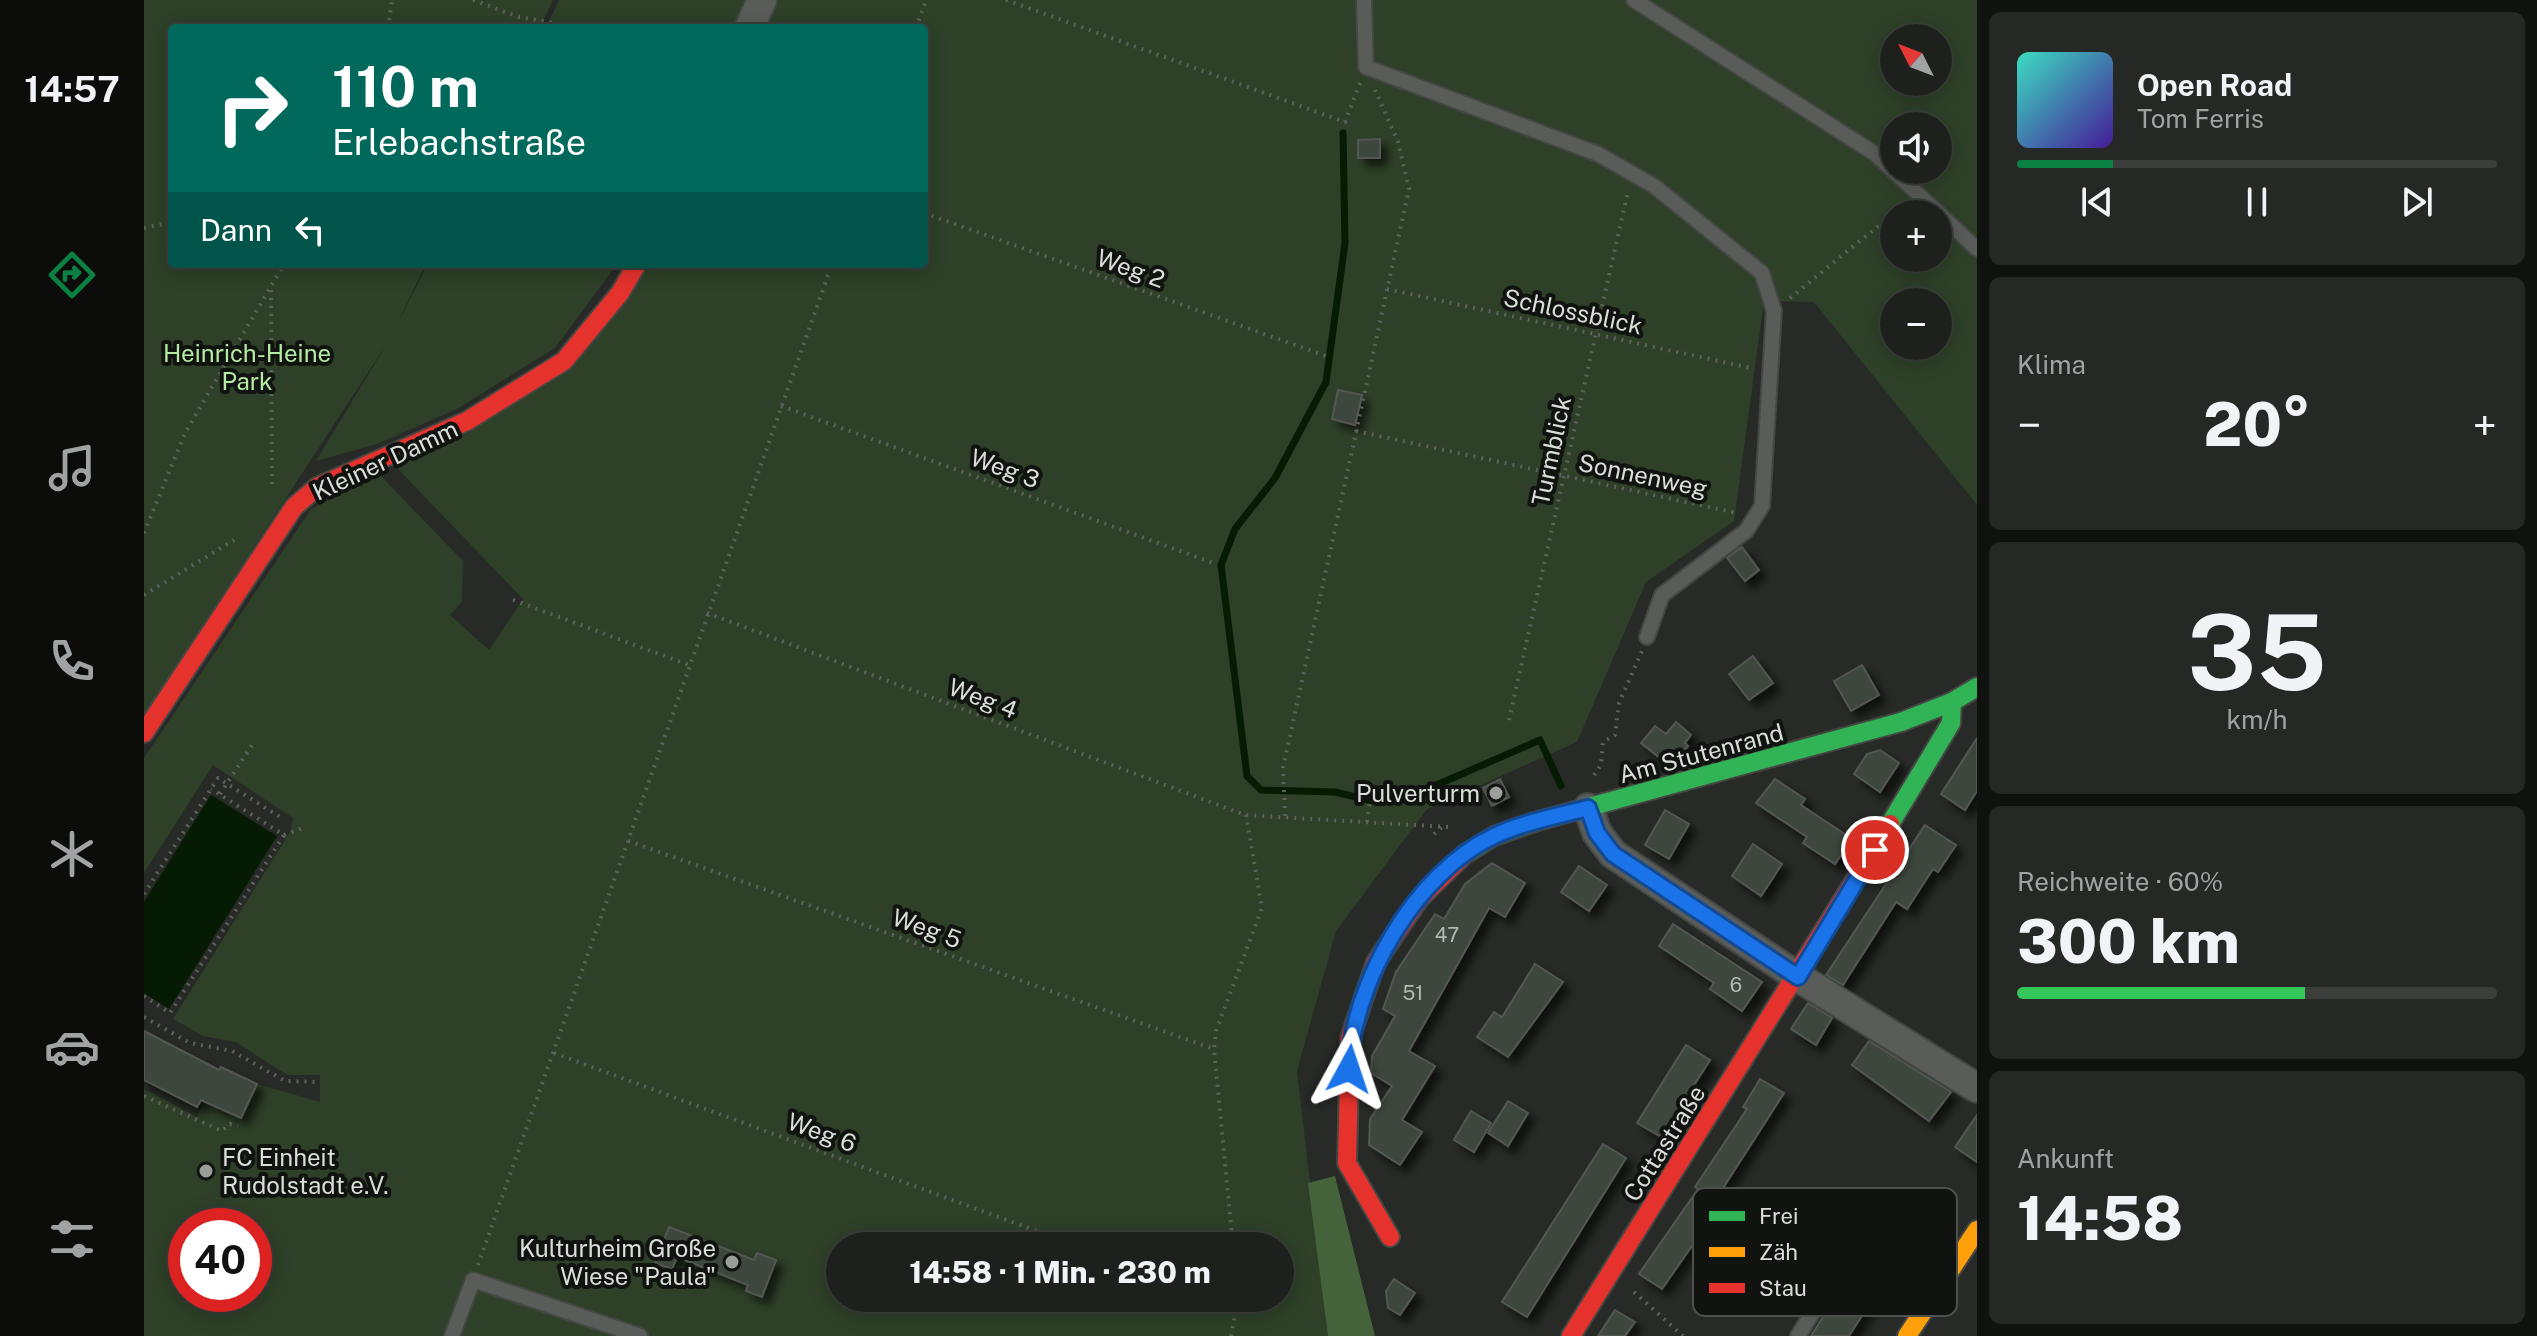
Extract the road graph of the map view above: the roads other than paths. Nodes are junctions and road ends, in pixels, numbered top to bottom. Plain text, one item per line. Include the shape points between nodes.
1 (762, 0) edge
2 (1364, 0) edge
3 (1634, 0) edge
4 (751, 24) edge
5 (1977, 249) edge
6 (635, 268) edge
7 (1647, 637) road end
8 (1977, 687) edge
9 (1952, 702) junction
10 (144, 733) edge
11 (1588, 808) junction
12 (1798, 977) junction
13 (1977, 1088) edge
14 (1977, 1230) edge
15 (1390, 1237) dead end
16 (1957, 1260) edge
17 (1810, 1316) edge
18 (1920, 1316) edge
19 (452, 1336) edge
20 (640, 1336) edge
21 (1571, 1336) edge
22 (1798, 1336) edge
23 (1907, 1336) edge

1 - 4 street
2 - 7 lane via 1366,67 1598,154 1650,184 1762,273 1774,311 1762,506 1746,531 1662,595
3 - 5 lane via 1874,153
6 - 10 street, Kleiner Damm via 564,361 467,421 317,487 289,516
8 - 9 street, Am Stutenrand
9 - 11 street, Am Stutenrand via 1901,722
9 - 12 street via 1951,723
11 - 12 street via 1597,833 1613,854
11 - 15 street, Am Stutenrand via 1494,836 1464,854 1419,899 1376,962 1350,1038 1347,1163
12 - 13 street
12 - 21 street, Cottastraße
14 - 16 street
17 - 22 lane
18 - 23 street
19 - 20 lane via 473,1280

